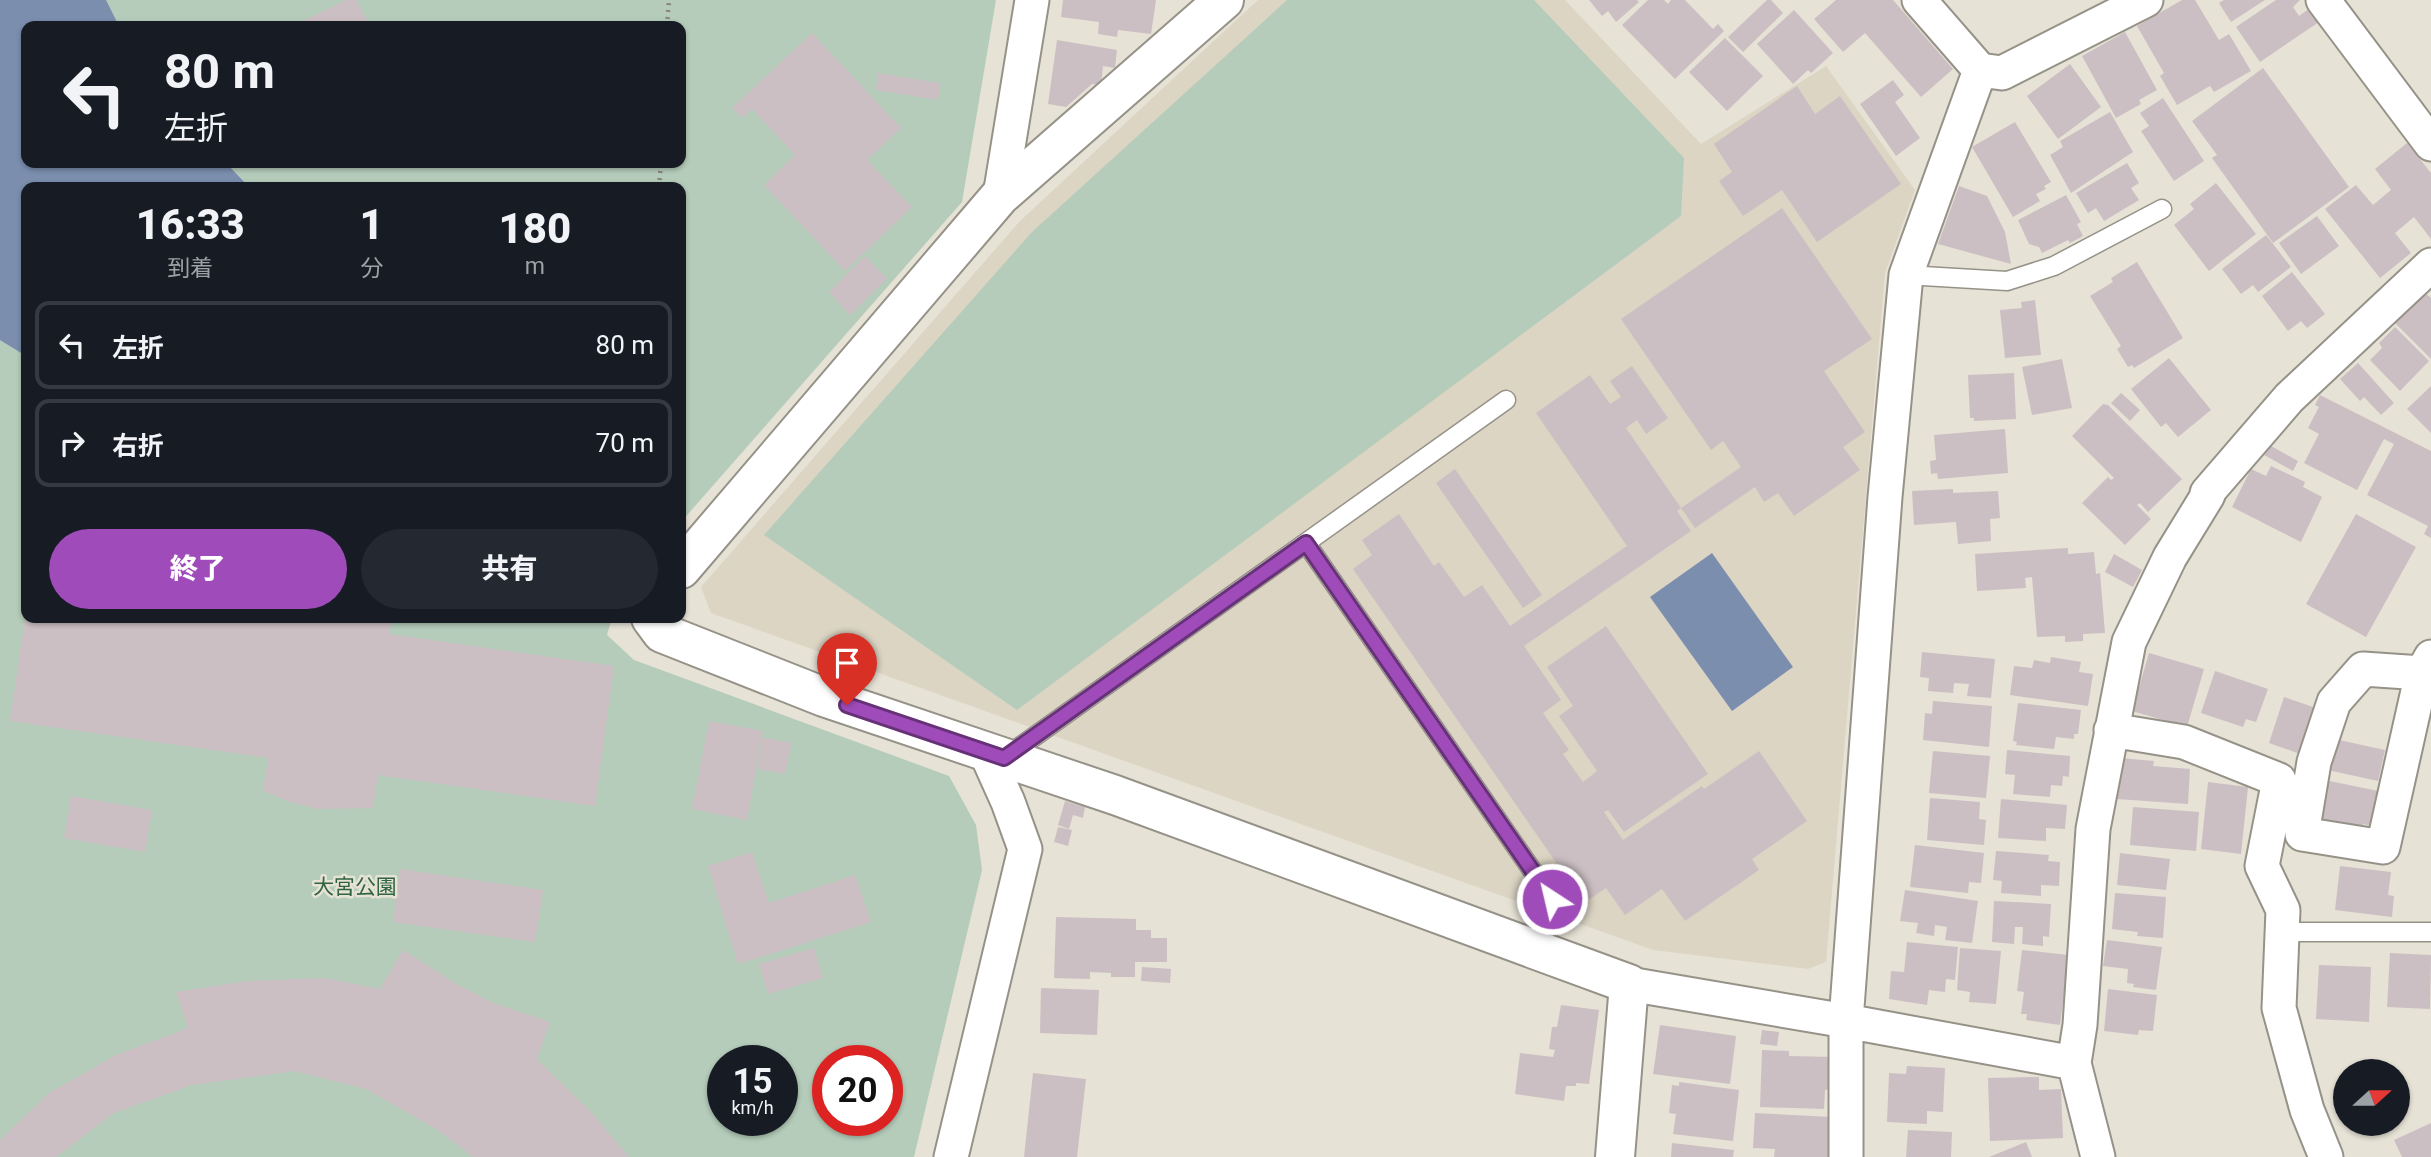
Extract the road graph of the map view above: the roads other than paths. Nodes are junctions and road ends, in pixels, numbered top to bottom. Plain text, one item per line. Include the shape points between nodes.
1 (1032, 0) edge
2 (1224, 0) edge
3 (1919, 0) edge
4 (2146, 0) edge
5 (2323, 0) edge
6 (1980, 70) junction
7 (2431, 144) edge
8 (1000, 196) junction
9 (2162, 209) dead end
10 (2428, 272) edge
11 (1906, 275) junction
12 (1506, 400) dead end
13 (1306, 543) junction
14 (686, 563) edge
15 (655, 623) edge
16 (2427, 665) edge
17 (2111, 730) junction
18 (995, 755) junction
19 (1552, 899) dead end
20 (2282, 932) junction
21 (2430, 932) edge
22 (1629, 984) junction
23 (1846, 1021) junction
24 (2074, 1063) junction
25 (951, 1157) edge
26 (1615, 1157) edge
27 (1846, 1157) edge
28 (2098, 1157) edge
29 (2326, 1157) edge

1 - 8 street
2 - 8 street
3 - 6 street
4 - 6 street via 2002,73
5 - 7 street
6 - 11 street
8 - 14 street
9 - 11 lane via 2054,266 2007,281
10 - 17 street via 2289,398 2207,493 2129,642
11 - 23 street
12 - 13 lane
13 - 18 lane
13 - 19 lane
15 - 18 street via 662,633 824,697
16 - 16 street via 2383,847 2302,834 2314,762 2334,702 2363,669
17 - 20 street via 2184,741 2280,780 2262,866 2283,910
17 - 24 street via 2093,829
18 - 22 street
18 - 25 street via 1026,849
20 - 21 lane
20 - 29 street via 2278,1008 2307,1110
22 - 23 street
22 - 26 street
23 - 24 street
23 - 27 street
24 - 28 street

